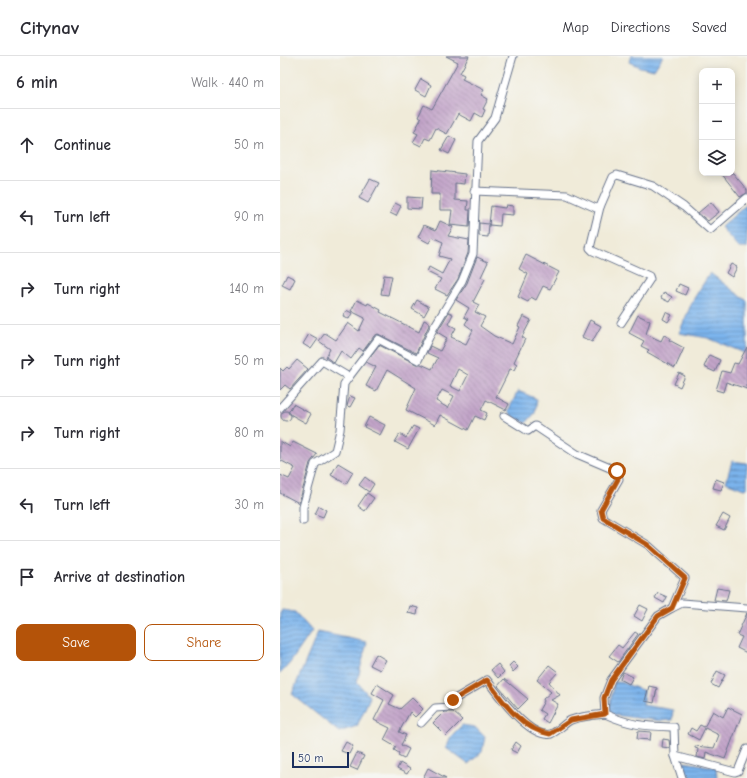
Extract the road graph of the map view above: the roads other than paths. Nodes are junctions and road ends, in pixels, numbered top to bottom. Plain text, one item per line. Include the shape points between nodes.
1 (513, 56) edge
2 (474, 191) junction
3 (747, 198) edge
4 (600, 207) junction
5 (621, 324) dead end
6 (348, 377) junction
7 (280, 408) edge
8 (504, 416) dead end
9 (303, 521) dead end
10 (672, 608) junction
11 (747, 608) edge
12 (605, 714) junction
13 (421, 723) dead end
14 (747, 749) edge
15 (675, 756) junction
16 (682, 778) edge

1 - 2 street via 495,118 478,141
2 - 4 street via 567,195 596,208
2 - 6 street via 473,254 462,281 434,327 418,360 378,339
3 - 4 street via 710,230 684,207 653,186 617,175 613,177
4 - 5 street via 590,248 649,276 650,279
6 - 7 street via 322,361
6 - 9 street via 344,384 340,430 335,451 315,464 303,507
8 - 10 street via 528,431 535,426 577,454 617,471 618,479 601,510 603,518 648,545 685,578
10 - 11 street via 682,603
10 - 12 street via 658,616 611,680 604,698
12 - 13 street via 571,720 550,734 534,730 519,718 487,680 453,700 451,707 435,708
12 - 15 street via 624,723 641,726 674,726
14 - 15 street via 738,771 735,772
15 - 16 street

